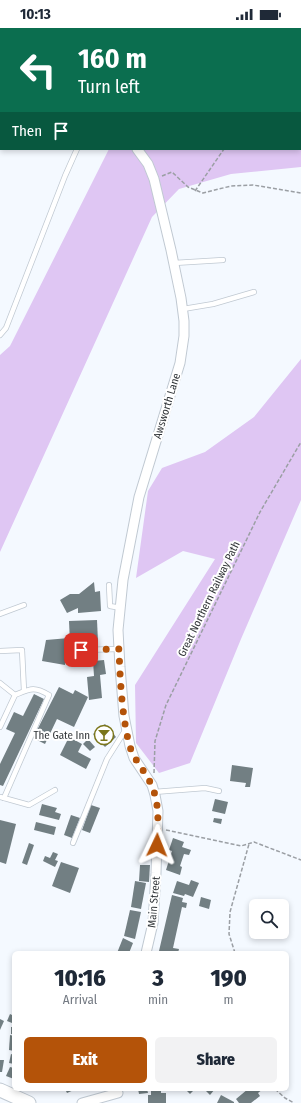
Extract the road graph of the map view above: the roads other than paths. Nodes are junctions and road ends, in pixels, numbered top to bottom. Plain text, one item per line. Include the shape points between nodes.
1 (77, 150) edge
2 (138, 150) edge
3 (223, 260) dead end
4 (174, 263) junction
5 (254, 292) dead end
6 (183, 309) junction
7 (0, 335) edge
8 (109, 585) dead end
9 (24, 605) dead end
10 (121, 608) junction
11 (0, 614) edge
12 (119, 649) junction
13 (81, 650) dead end
14 (0, 651) edge
15 (120, 667) joint
16 (0, 683) edge
17 (24, 691) junction
18 (15, 695) junction
19 (0, 727) edge
20 (127, 728) junction
21 (55, 790) dead end
22 (219, 790) dead end
23 (154, 792) junction
24 (2, 797) edge
25 (74, 843) dead end
26 (146, 951) edge
27 (0, 1090) edge
28 (117, 1091) edge
29 (12, 1100) edge
30 (29, 1103) edge
31 (82, 1103) edge
32 (121, 1103) edge

1 - 7 lane via 64,176 6,328
2 - 4 street, Awsworth Lane via 148,164 154,179
3 - 4 lane
4 - 6 street, Awsworth Lane
5 - 6 lane via 214,304
6 - 10 street, Awsworth Lane via 184,336 180,363 139,497 123,580
8 - 10 lane via 110,606
9 - 11 lane
10 - 12 street, Awsworth Lane
12 - 13 lane
12 - 15 street, Awsworth Lane
14 - 17 lane via 22,650
15 - 20 street, Main Street
16 - 18 lane
17 - 18 lane
17 - 24 lane via 31,688 49,695
18 - 19 lane
20 - 23 street, Main Street via 134,758
20 - 25 lane via 107,759
21 - 24 lane via 30,806
22 - 23 lane via 205,788
23 - 26 street, Main Street via 158,830 153,923
27 - 29 street
28 - 31 street
28 - 32 street
29 - 30 street

